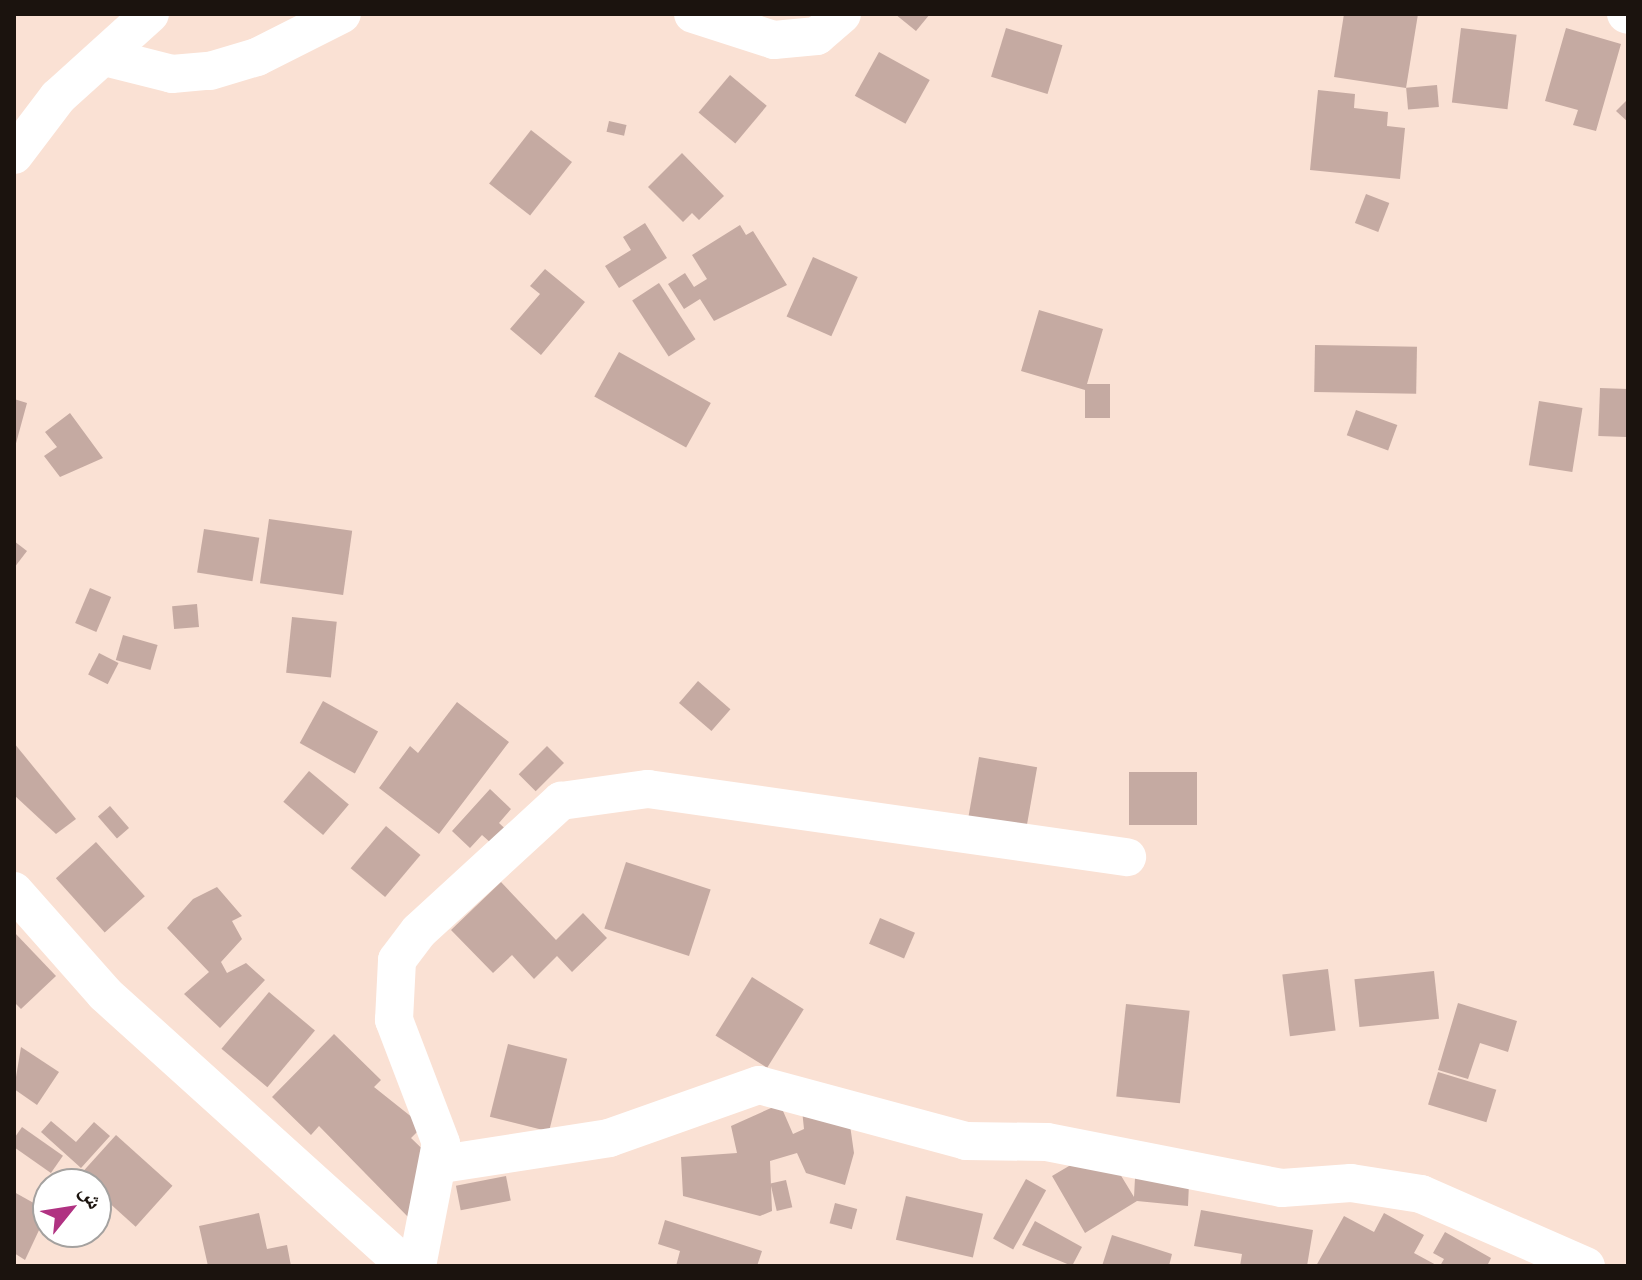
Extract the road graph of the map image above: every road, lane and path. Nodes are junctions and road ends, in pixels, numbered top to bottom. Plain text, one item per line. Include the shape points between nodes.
1 (150, 14) edge
2 (342, 14) edge
3 (693, 14) edge
4 (842, 14) edge
5 (105, 57) junction
6 (14, 155) edge
7 (1127, 857) dead end
8 (14, 891) edge
9 (442, 1164) junction
10 (406, 1266) edge
11 (417, 1266) edge
12 (1586, 1266) edge

1 - 5 street
2 - 5 street via 257,57 210,71 172,74
3 - 4 street via 774,40 817,36
5 - 6 street via 58,97
7 - 9 street via 648,789 561,801 537,816 397,960 394,1020 437,1124
8 - 10 street via 105,994
9 - 11 street
9 - 12 street via 609,1138 759,1085 966,1141 1047,1142 1257,1185 1351,1183 1421,1194

